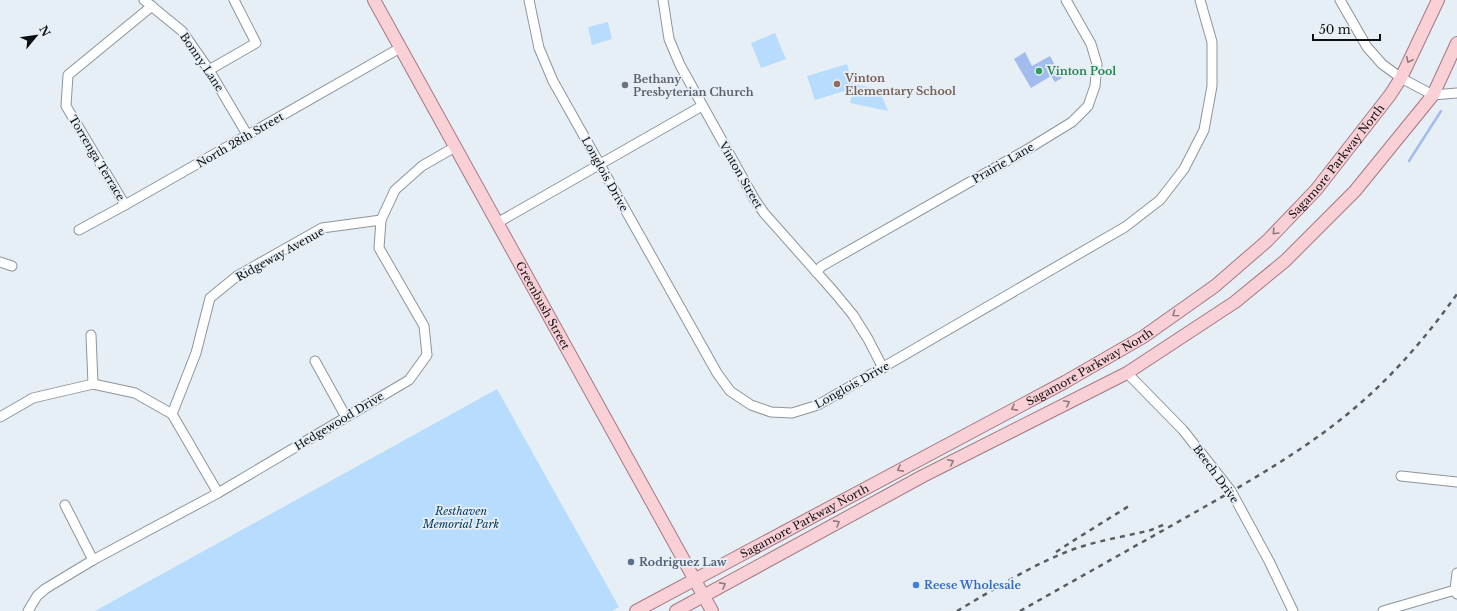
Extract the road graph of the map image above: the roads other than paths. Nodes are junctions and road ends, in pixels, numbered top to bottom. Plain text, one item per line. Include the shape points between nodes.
1 (144, 0) edge
2 (234, 0) edge
3 (374, 0) edge
4 (529, 0) edge
5 (663, 0) edge
6 (1066, 0) edge
7 (1200, 0) edge
8 (1340, 0) edge
9 (1438, 0) edge
10 (152, 6) junction
11 (1457, 43) edge
12 (400, 48) junction
13 (209, 70) junction
14 (1401, 78) junction
15 (1457, 93) edge
16 (1433, 95) junction
17 (702, 106) junction
18 (248, 136) junction
19 (455, 147) junction
20 (600, 165) junction
21 (125, 205) junction
22 (381, 220) junction
23 (497, 223) junction
24 (79, 230) dead end
25 (0, 262) edge
26 (12, 266) dead end
27 (816, 272) junction
28 (91, 335) dead end
29 (315, 361) dead end
30 (882, 368) junction
31 (1127, 373) junction
32 (93, 384) junction
33 (172, 414) junction
34 (0, 417) edge
35 (346, 417) junction
36 (1401, 476) dead end
37 (1457, 482) edge
38 (218, 493) junction
39 (65, 506) dead end
40 (93, 560) junction
41 (1457, 573) edge
42 (694, 579) junction
43 (1456, 592) edge
44 (704, 596) junction
45 (28, 611) edge
46 (636, 611) edge
47 (676, 611) edge
48 (712, 611) edge
49 (1293, 611) edge
50 (1383, 611) edge

1 - 10 street, Bonny Lane
2 - 13 street via 256,43
3 - 12 main road, Greenbush Street
4 - 20 street, Longlois Drive via 539,48 553,81
5 - 17 street, Vinton Street via 669,39
6 - 27 street, Prairie Lane via 1091,44 1097,64 1095,86 1088,106 1072,122 1053,134 822,266
7 - 30 street, Longlois Drive via 1212,42 1212,86 1204,130 1184,169 1160,200 1125,227
8 - 14 street via 1367,47 1382,64
9 -> 14 main road, Sagamore Parkway North
10 - 13 street, Bonny Lane via 182,31
10 - 21 street, Torrenga Terrace via 68,75 66,106
11 - 16 main road, Sagamore Parkway North
12 - 18 street, North 28th Street
12 - 19 main road, Greenbush Street
13 - 18 street, Bonny Lane
14 - 16 street
14 -> 42 main road, Sagamore Parkway North via 1316,190 1267,241 1215,286 1143,337 1065,382
15 - 16 street
16 - 31 main road, Sagamore Parkway North via 1355,191 1285,261 1235,302
17 - 20 street
17 - 27 street, Vinton Street via 755,200
18 - 21 street, North 28th Street
19 - 22 street, Hedgewood Drive via 422,166 395,190
19 - 23 main road, Greenbush Street
20 - 23 street
20 - 30 street, Longlois Drive via 717,373 730,390 750,405 771,412 792,413 818,405
21 - 24 street, North 28th Street
22 - 33 street, Ridgeway Avenue via 322,228 237,276 210,298 196,353
22 - 35 street, Hedgewood Drive via 379,248 424,326 427,355 409,380
23 - 42 main road, Greenbush Street
25 - 26 street
27 - 30 street, Vinton Street via 853,315
28 - 32 street
29 - 35 street
44 -> 31 main road, Sagamore Parkway North via 924,476
31 - 49 street, Beech Drive via 1183,430 1231,491
32 - 33 street via 135,393
32 - 34 street via 32,398
33 - 38 street
35 - 38 street, Hedgewood Drive
36 - 37 street
38 - 40 street, Hedgewood Drive
39 - 40 street
40 - 45 street, Hedgewood Drive via 44,589
41 - 43 street
42 - 44 main road, Greenbush Street
42 - 46 main road, Sagamore Parkway North
43 - 50 street
44 - 47 main road, Sagamore Parkway North
44 - 48 main road, Greenbush Street

